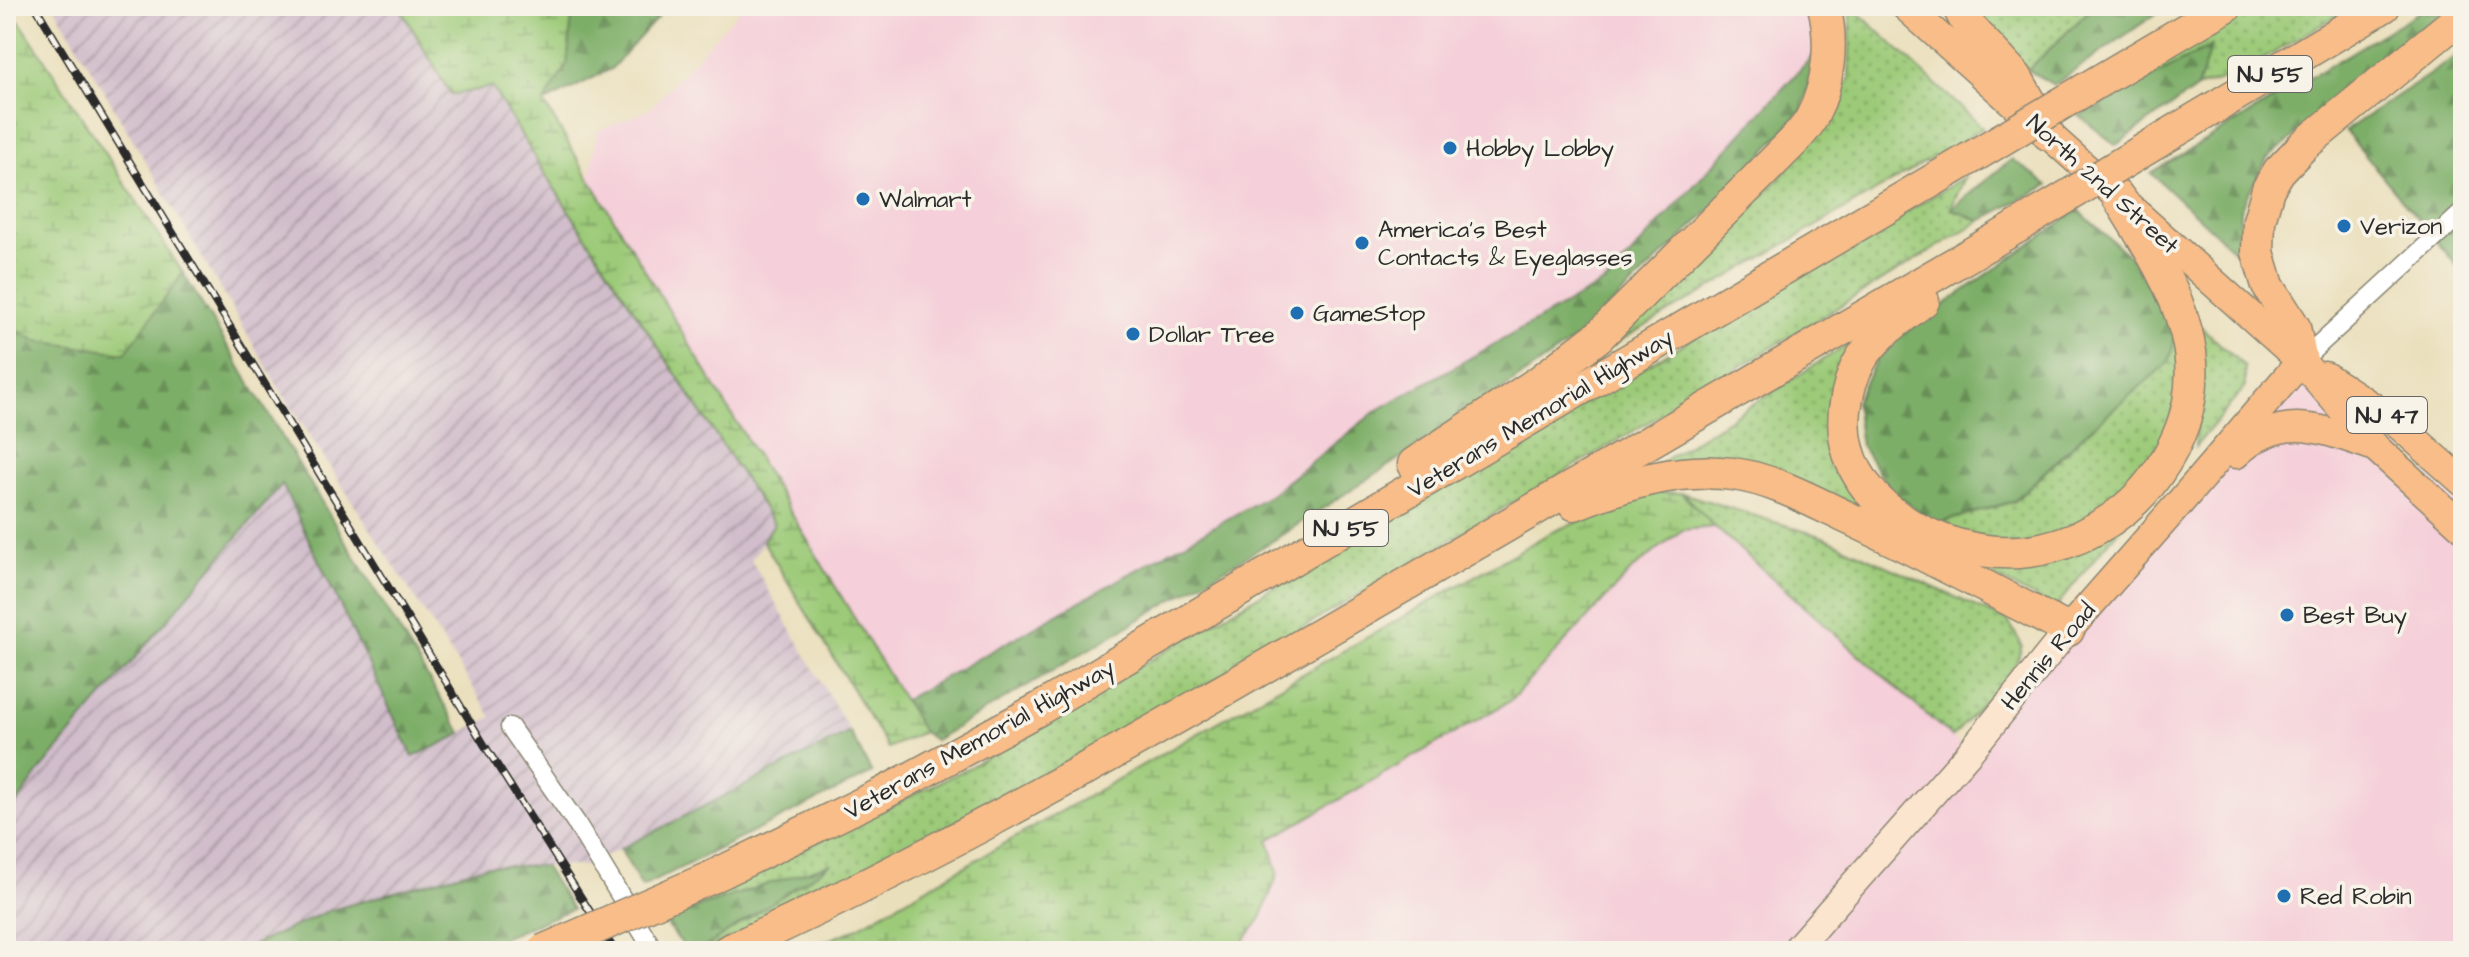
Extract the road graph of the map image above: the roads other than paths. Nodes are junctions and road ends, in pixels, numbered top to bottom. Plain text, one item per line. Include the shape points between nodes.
1 (1824, 6) edge
2 (1905, 6) edge
3 (1958, 6) edge
4 (2189, 6) edge
5 (2226, 6) edge
6 (2384, 6) edge
7 (2463, 15) edge
8 (2101, 80) junction
9 (2048, 134) junction
10 (2118, 197) junction
11 (2463, 212) edge
12 (2017, 227) junction
13 (2301, 361) junction
14 (2376, 448) junction
15 (2463, 482) edge
16 (2182, 500) junction
17 (2455, 520) edge
18 (2463, 546) edge
19 (2068, 630) junction
20 (1287, 653) junction
21 (1096, 676) junction
22 (510, 727) dead end
23 (729, 950) edge
24 (543, 951) edge
25 (654, 951) edge
26 (1794, 951) edge

1 - 21 highway via 1828,61 1811,119 1599,336 1539,382
2 - 9 main road, North 2nd Street / NJ 47
3 - 9 highway via 1968,25 2016,77
4 - 8 highway
5 - 8 highway, Veterans Memorial Highway / NJ 55
6 - 12 highway, NJ 55, bridge
7 - 13 highway via 2304,145 2268,189 2258,252 2268,286 2294,327
8 - 21 highway, Veterans Memorial Highway / NJ 55, bridge
9 - 10 main road, North 2nd Street / NJ 47
10 - 12 highway via 2177,303 2190,343 2192,386 2178,439 2137,499 2079,537 2018,552 1966,548 1921,532 1869,490 1846,443 1846,401 1854,372 1876,341
10 - 13 main road, North 2nd Street / NJ 47
11 - 13 street
12 - 20 highway, NJ 55
13 - 14 main road, NJ 47
13 - 15 main road, NJ 47 via 2393,420
13 - 16 main road, Hennis Road
14 - 16 main road via 2309,427 2283,426 2245,445 2205,487
14 - 17 main road, NJ 47
16 - 19 main road, Hennis Road
17 - 18 main road via 2455,539
19 - 20 highway via 1927,555 1772,484 1732,474 1687,473 1621,486 1561,509
19 - 26 street, Hennis Road via 1969,753
20 - 23 highway, NJ 55 via 902,867
21 - 24 highway, Veterans Memorial Highway / NJ 55, bridge via 892,789 712,877
22 - 25 street

